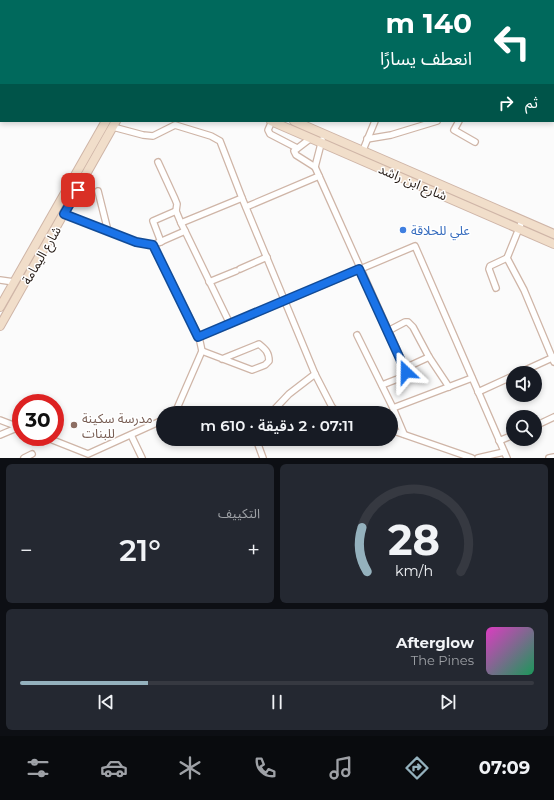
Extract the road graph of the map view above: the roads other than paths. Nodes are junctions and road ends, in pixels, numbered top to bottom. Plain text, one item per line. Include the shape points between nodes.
1 (105, 122) edge
2 (271, 122) edge
3 (273, 122) edge
4 (296, 122) edge
5 (375, 122) edge
6 (434, 122) edge
7 (458, 122) edge
8 (115, 124) edge
9 (325, 134) junction
10 (311, 138) junction
11 (367, 139) junction
12 (475, 142) dead end
13 (321, 143) junction
14 (297, 148) junction
15 (362, 150) junction
16 (158, 162) dead end
17 (314, 167) junction
18 (319, 176) junction
19 (98, 191) dead end
20 (242, 198) junction
21 (246, 207) junction
22 (176, 211) junction
23 (64, 214) junction
24 (181, 223) junction
25 (520, 224) junction
26 (108, 231) junction
27 (185, 231) junction
28 (554, 234) edge
29 (160, 242) junction
30 (554, 244) edge
31 (153, 245) junction
32 (267, 257) junction
33 (508, 258) junction
34 (359, 269) junction
35 (0, 280) edge
36 (14, 282) junction
37 (209, 282) junction
38 (496, 288) dead end
39 (285, 301) junction
40 (0, 307) edge
41 (3, 313) edge
42 (230, 324) junction
43 (0, 326) edge
44 (388, 330) junction
45 (357, 335) dead end
46 (198, 337) junction
47 (202, 351) junction
48 (428, 357) junction
49 (222, 359) junction
50 (553, 359) edge
51 (536, 366) edge
52 (405, 368) junction
53 (315, 374) junction
54 (472, 378) junction
55 (506, 379) edge
56 (382, 385) junction
57 (449, 387) junction
58 (478, 392) junction
59 (178, 406) edge
60 (278, 406) edge
61 (331, 406) edge
62 (392, 406) edge
63 (398, 406) edge
64 (554, 417) edge
65 (0, 420) edge
66 (398, 420) edge
67 (156, 423) edge
68 (542, 423) edge
69 (12, 425) edge
70 (12, 431) edge
71 (398, 432) edge
72 (404, 434) junction
73 (0, 435) edge
74 (131, 435) junction
75 (506, 438) edge
76 (499, 441) junction
77 (64, 445) edge
78 (259, 446) edge
79 (32, 454) dead end
80 (506, 455) edge
81 (89, 456) edge
82 (554, 457) edge
83 (24, 458) edge
84 (142, 458) edge
85 (263, 458) edge
86 (472, 458) edge
87 (478, 458) edge
88 (549, 458) edge

1 - 36 main road, شارع اليمامة
2 - 14 street via 268,130 270,134
3 - 10 main road, شارع ابن راشد
4 - 9 main road, شارع ابن راشد
5 - 11 street
6 - 11 street via 391,135
7 - 12 street via 454,130
8 - 20 street via 143,136 153,136 175,125 220,141
8 - 23 main road, شارع اليمامة
9 - 13 street
9 - 15 main road, شارع ابن راشد
10 - 13 main road, شارع ابن راشد
10 - 14 street
11 - 15 street
13 - 17 street
13 - 25 main road, شارع ابن راشد
14 - 17 street via 294,153
15 - 25 main road, شارع ابن راشد
16 - 22 street via 177,204
17 - 18 street
18 - 21 street
18 - 34 street
19 - 26 street
20 - 21 street
20 - 24 street
21 - 32 street
22 - 24 street
22 - 29 street via 154,221
23 - 26 street
23 - 41 main road, شارع اليمامة
24 - 27 street
25 - 28 main road, شارع ابن راشد
25 - 30 main road, شارع ابن راشد
25 - 33 street
26 - 31 street via 136,242
27 - 29 street
27 - 37 street
29 - 31 street
31 - 46 street
32 - 37 street
32 - 39 street
33 - 38 street via 490,266 490,275
33 - 50 street
34 - 39 street
34 - 44 street
34 - 54 street via 415,246
35 - 36 street
36 - 40 main road, شارع اليمامة
37 - 42 street
39 - 42 street
39 - 53 street
41 - 43 main road, شارع اليمامة
42 - 46 street
44 - 48 street via 408,322
44 - 52 street
45 - 56 street
46 - 47 street
47 - 49 street
47 - 59 street
48 - 52 street
48 - 57 street
49 - 49 street via 252,370 265,365 269,361 269,354 258,344
50 - 51 street
52 - 56 street via 406,374
53 - 60 street
53 - 61 street
54 - 57 street
54 - 58 street
55 - 58 street
56 - 62 street
57 - 63 street
58 - 76 street
64 - 68 street
65 - 69 street
66 - 72 street
67 - 74 street
70 - 73 street
71 - 72 street
72 - 86 street
74 - 81 street
74 - 84 street
75 - 76 street
76 - 80 street
77 - 81 street
78 - 85 street
79 - 83 street
80 - 87 street
82 - 88 street

